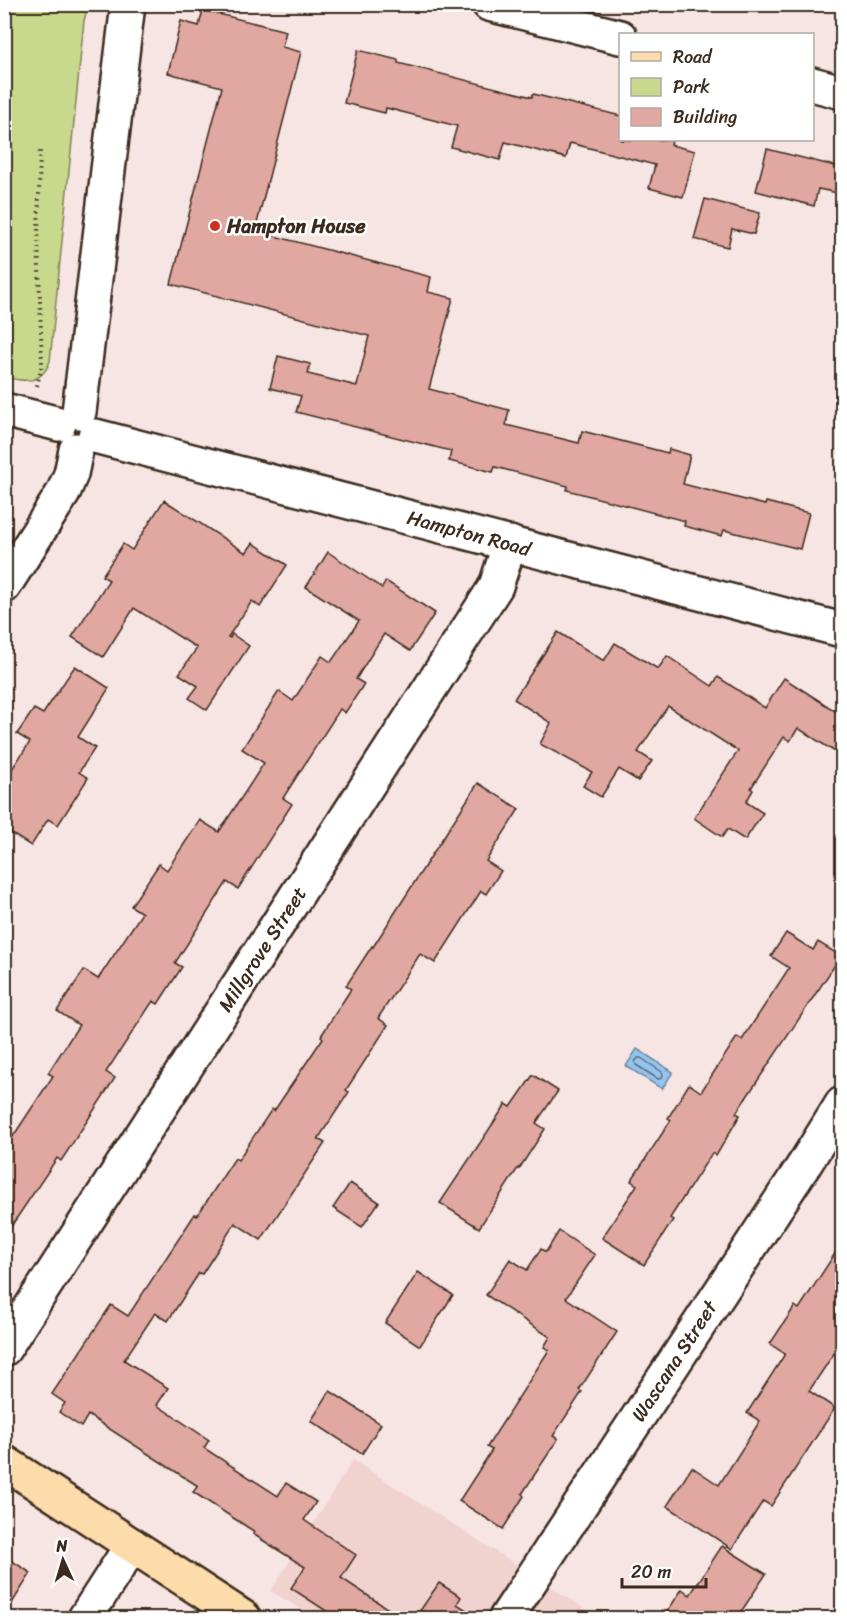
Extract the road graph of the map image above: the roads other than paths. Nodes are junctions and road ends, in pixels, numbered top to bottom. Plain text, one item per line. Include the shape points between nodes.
1 (128, 4) edge
2 (489, 4) edge
3 (619, 36) edge
4 (814, 84) edge
5 (843, 92) edge
6 (4, 410) edge
7 (76, 439) junction
8 (510, 543) junction
9 (4, 586) edge
10 (843, 630) edge
11 (843, 1104) edge
12 (4, 1349) edge
13 (4, 1462) edge
14 (132, 1545) junction
15 (85, 1618) edge
16 (244, 1618) edge
17 (506, 1618) edge

1 - 7 street
2 - 3 street
4 - 5 street
6 - 7 street, Hampton Road
7 - 8 street, Hampton Road
7 - 9 street via 63,493
8 - 10 street, Hampton Road
8 - 12 street, Millgrove Street via 496,586
11 - 17 street, Wascana Street
13 - 14 main road
14 - 15 street
14 - 16 main road

